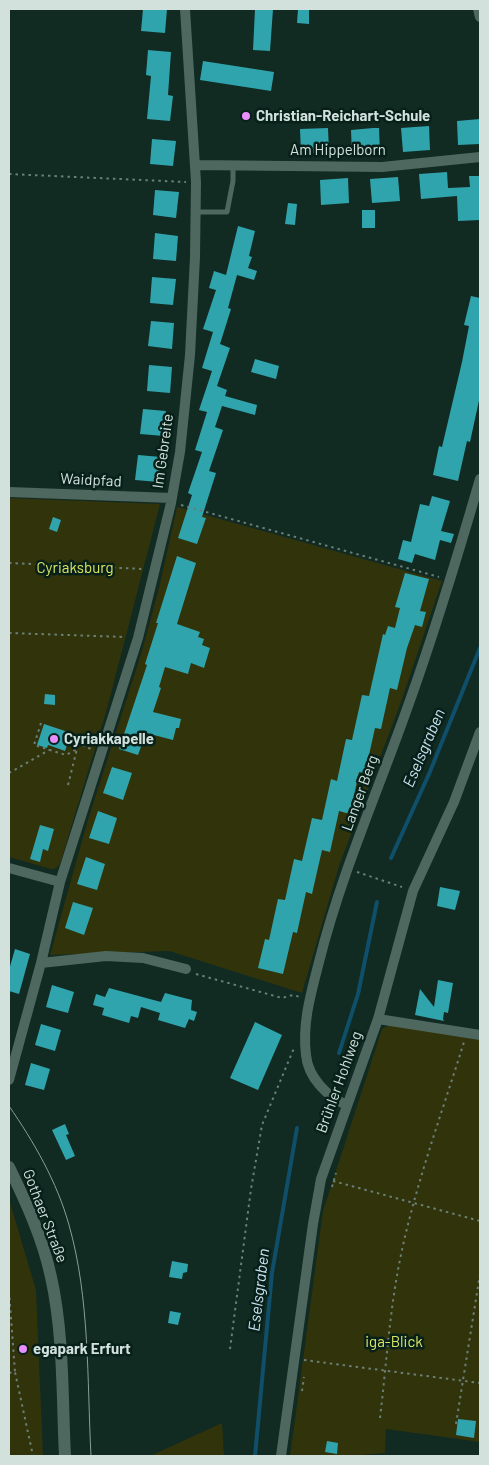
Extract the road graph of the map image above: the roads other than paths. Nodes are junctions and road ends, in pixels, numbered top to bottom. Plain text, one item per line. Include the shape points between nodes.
1 (185, 9) edge
2 (478, 9) edge
3 (480, 17) edge
4 (480, 157) edge
5 (196, 165) junction
6 (233, 165) junction
7 (196, 212) junction
8 (480, 479) edge
9 (9, 492) edge
10 (171, 500) junction
11 (480, 732) edge
12 (9, 868) edge
13 (60, 882) junction
14 (40, 963) junction
15 (186, 970) road end
16 (378, 1019) junction
17 (480, 1035) edge
18 (9, 1080) edge
19 (347, 1105) junction
20 (9, 1167) edge
21 (65, 1456) edge
22 (281, 1456) edge

1 - 5 street, Im Gebreite
2 - 3 street
4 - 6 street, Am Hippelborn via 382,167
5 - 6 street, Am Hippelborn
5 - 7 street, Im Gebreite
6 - 7 lane via 227,212
7 - 10 street, Im Gebreite via 190,355 180,452
8 - 19 street, Langer Berg via 451,580 347,869 309,1000 304,1030 306,1057 314,1079 336,1101
9 - 10 street, Waidpfad
10 - 13 street, Im Gebreite via 138,638
11 - 16 street, Brühler Hohlweg via 454,802 413,891
12 - 13 street
13 - 14 street, Im Gebreite
14 - 15 street via 106,956 143,958
14 - 18 street, Im Gebreite
16 - 17 street
16 - 19 street, Brühler Hohlweg
19 - 22 street, Brühler Hohlweg via 321,1178
20 - 21 main road, Gothaer Straße via 34,1224 51,1277 58,1323

